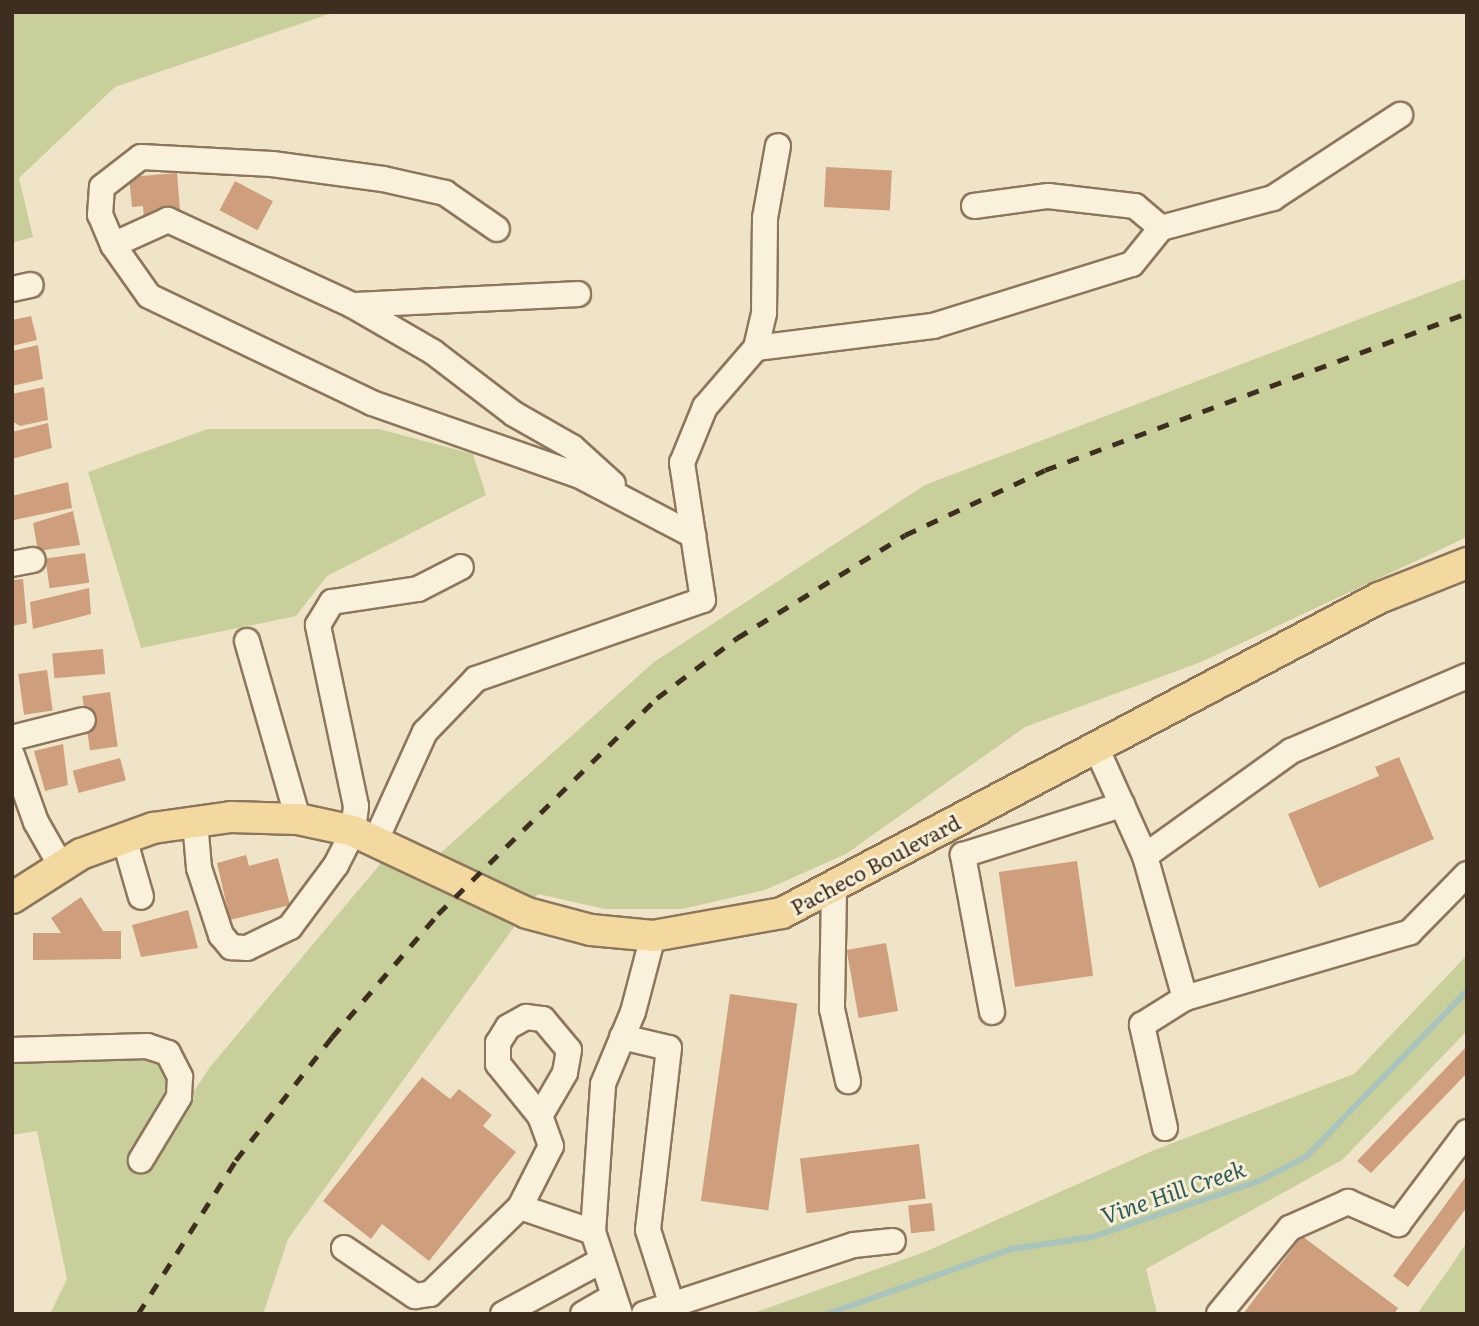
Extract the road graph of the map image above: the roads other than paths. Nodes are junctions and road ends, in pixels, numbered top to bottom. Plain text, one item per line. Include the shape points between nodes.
1 (1400, 115) dead end
2 (778, 146) dead end
3 (974, 206) dead end
4 (1161, 228) junction
5 (497, 229) dead end
6 (113, 245) junction
7 (578, 294) dead end
8 (352, 305) junction
9 (756, 348) junction
10 (638, 506) junction
11 (693, 535) junction
12 (1467, 563) edge
13 (461, 567) dead end
14 (247, 641) dead end
15 (1467, 676) edge
16 (83, 720) dead end
17 (12, 738) edge
18 (1096, 747) junction
19 (12, 755) edge
20 (1122, 805) junction
21 (298, 819) junction
22 (195, 822) junction
23 (364, 837) junction
24 (124, 838) junction
25 (1145, 856) junction
26 (61, 866) junction
27 (1467, 874) edge
28 (834, 890) junction
29 (141, 897) dead end
30 (12, 898) edge
31 (653, 936) junction
32 (1185, 998) junction
33 (992, 1012) dead end
34 (622, 1037) junction
35 (12, 1050) edge
36 (848, 1081) dead end
37 (540, 1116) dead end
38 (1164, 1128) dead end
39 (1467, 1132) edge
40 (141, 1160) dead end
41 (520, 1207) junction
42 (593, 1232) junction
43 (894, 1241) dead end
44 (344, 1248) dead end
45 (599, 1262) junction
46 (617, 1305) edge
47 (672, 1305) junction
48 (503, 1314) edge
49 (583, 1314) edge
50 (644, 1314) edge
51 (1219, 1314) edge

1 - 4 street via 1273,198
2 - 9 street via 765,218 764,313
3 - 4 street via 1048,196 1098,201 1135,206
4 - 9 street via 1132,264 933,326
5 - 6 street via 445,193 383,179 272,164 141,158 102,187 100,215
6 - 8 street via 168,220
6 - 10 street via 149,296 372,403 578,475
7 - 8 street
8 - 10 street via 572,447
9 - 11 street via 705,407 682,463
10 - 11 street
11 - 23 street via 703,600 476,679 425,732
12 - 18 main road, Pacheco Boulevard via 1378,598
13 - 23 street via 418,589 332,603 318,625
14 - 21 street
15 - 25 street via 1291,751
16 - 17 street
18 - 20 street
18 - 28 main road, Pacheco Boulevard
19 - 26 street via 36,822
20 - 25 street
20 - 33 street via 963,855
21 - 22 main road, Pacheco Boulevard
21 - 23 main road, Pacheco Boulevard
22 - 23 street via 199,868 221,935 231,947 247,948 270,940 307,910
22 - 24 main road, Pacheco Boulevard
23 - 31 main road, Pacheco Boulevard via 527,913
24 - 26 main road, Pacheco Boulevard
24 - 29 street
25 - 32 street
26 - 30 main road, Pacheco Boulevard
27 - 32 street via 1410,932
28 - 31 main road, Pacheco Boulevard via 782,913
28 - 36 street via 832,1009
31 - 34 street
32 - 38 street via 1142,1025
34 - 42 street via 603,1084
34 - 47 street via 669,1048 648,1230
35 - 40 street via 147,1046 168,1053 180,1077 179,1097
37 - 41 street via 551,1146
39 - 51 street via 1398,1224 1348,1202 1290,1228
41 - 42 street
41 - 44 street via 430,1294 404,1292
42 - 45 street
43 - 47 street via 854,1245
45 - 46 street
45 - 48 street
46 - 49 street
47 - 50 street

